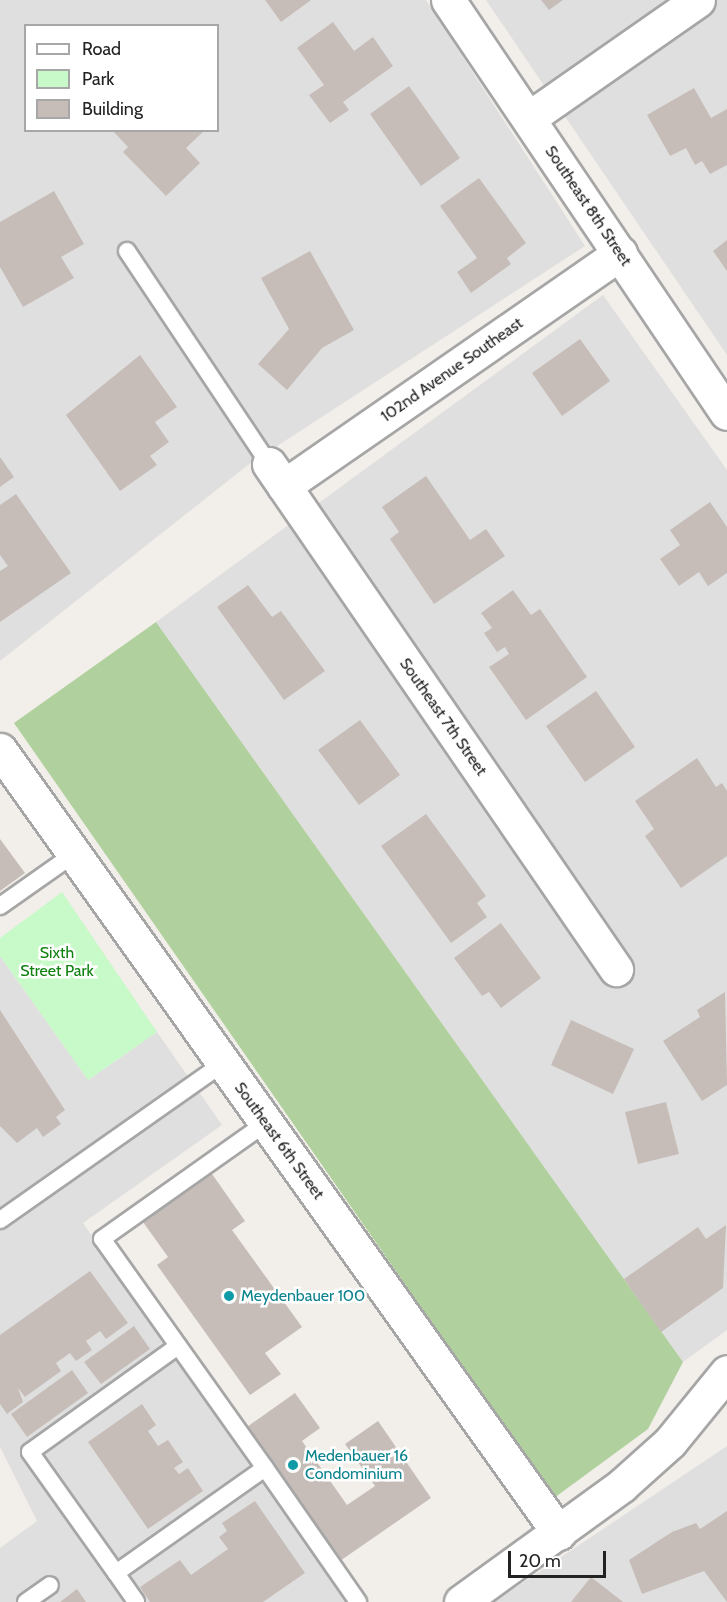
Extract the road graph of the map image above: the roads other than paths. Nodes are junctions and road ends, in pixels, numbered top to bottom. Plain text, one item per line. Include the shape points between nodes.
1 (448, 0) edge
2 (698, 0) edge
3 (529, 118) junction
4 (127, 252) dead end
5 (620, 253) junction
6 (727, 412) edge
7 (277, 475) junction
8 (0, 750) edge
9 (74, 854) junction
10 (0, 906) edge
11 (616, 969) dead end
12 (223, 1063) junction
13 (266, 1123) junction
14 (0, 1220) edge
15 (178, 1346) junction
16 (727, 1372) edge
17 (265, 1468) junction
18 (559, 1533) junction
19 (116, 1573) junction
20 (50, 1585) dead end
21 (26, 1602) edge
22 (136, 1602) edge
23 (358, 1602) edge
24 (461, 1602) edge

1 - 3 street, Southeast 8th Street
2 - 3 street
3 - 5 street, Southeast 8th Street
4 - 7 lane
5 - 6 street, Southeast 8th Street
5 - 7 street, 102nd Avenue Southeast
7 - 11 street, Southeast 7th Street
8 - 9 street, Southeast 6th Street
9 - 10 lane
9 - 12 street, Southeast 6th Street
12 - 13 street, Southeast 6th Street
12 - 14 lane
13 - 15 lane via 102,1239
13 - 18 street, Southeast 6th Street
15 - 17 lane
15 - 19 lane via 30,1452
16 - 18 street via 670,1442
17 - 19 lane
17 - 23 lane
18 - 24 street
19 - 22 lane
20 - 21 lane

